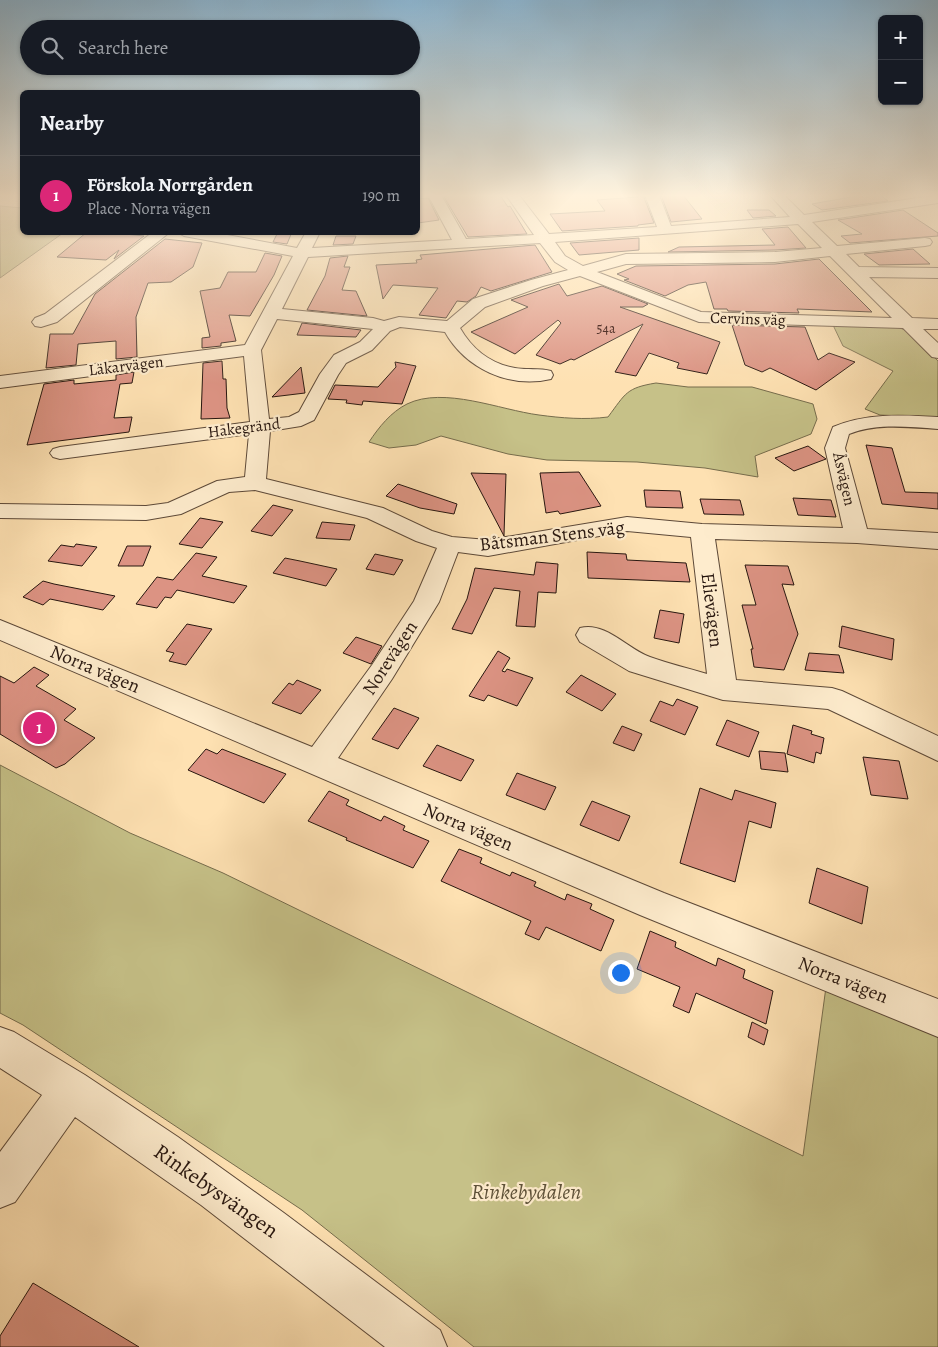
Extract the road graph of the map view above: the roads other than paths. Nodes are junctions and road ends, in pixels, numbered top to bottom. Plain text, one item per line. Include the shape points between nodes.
1 (130, 258) edge
2 (299, 258) edge
3 (559, 258) edge
4 (750, 258) edge
5 (838, 258) edge
6 (582, 271) junction
7 (854, 272) junction
8 (938, 272) edge
9 (270, 313) junction
10 (41, 322) dead end
11 (909, 323) junction
12 (938, 324) edge
13 (384, 327) junction
14 (451, 327) junction
15 (252, 350) junction
16 (938, 353) edge
17 (544, 375) dead end
18 (0, 382) edge
19 (938, 423) edge
20 (260, 426) junction
21 (60, 452) dead end
22 (255, 483) junction
23 (0, 511) edge
24 (702, 531) junction
25 (857, 536) junction
26 (938, 541) edge
27 (450, 544) junction
28 (0, 629) edge
29 (589, 635) dead end
30 (723, 689) junction
31 (938, 749) edge
32 (317, 764) junction
33 (938, 1018) edge
34 (0, 1046) edge
35 (71, 1089) junction
36 (0, 1187) edge
37 (423, 1347) edge

1 - 10 street via 51,318
2 - 9 street
3 - 6 street, Cervins väg
4 - 6 street via 626,259
5 - 7 street
6 - 11 street, Cervins väg via 700,317
6 - 14 street via 479,303
7 - 8 street
7 - 11 street
9 - 13 street via 373,323
9 - 15 street
11 - 12 street, Cervins väg
11 - 16 street
13 - 14 street via 399,322
13 - 20 street, Hakegränd via 366,346 340,358 307,416 294,422
14 - 17 street via 457,341 485,365 521,376
15 - 18 street, Läkarvägen
15 - 20 street
19 - 25 street, Åsvägen via 874,421 840,431 835,448
20 - 21 street, Hakegränd
20 - 22 street
22 - 23 street, Båtsman Stens väg via 225,486 173,509 146,513
22 - 27 street, Båtsman Stens väg via 375,513 424,536
24 - 25 street, Båtsman Stens väg
24 - 27 street, Båtsman Stens väg via 627,524 488,548
24 - 30 street, Elievägen
25 - 26 street, Båtsman Stens väg
27 - 32 street, Norevägen via 426,602 382,672
28 - 32 street, Norra vägen
29 - 30 street via 639,664
30 - 31 street via 832,699
32 - 33 street, Norra vägen via 652,904
34 - 35 street, Rinkebysvängen
35 - 36 street
35 - 37 street, Rinkebysvängen via 299,1249

